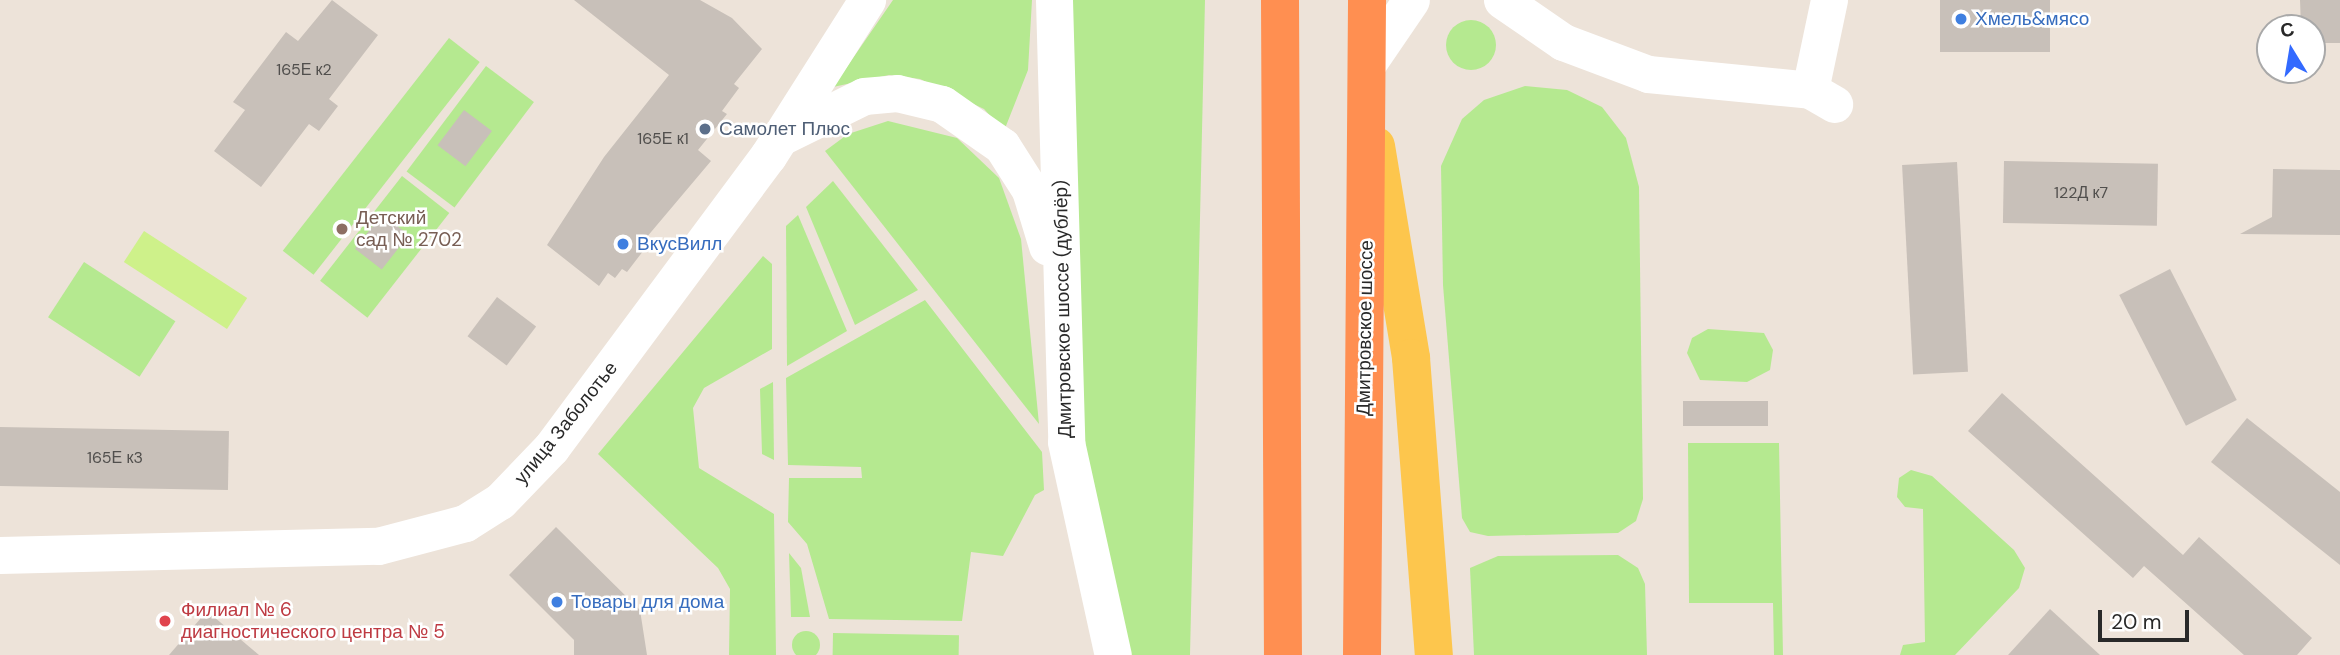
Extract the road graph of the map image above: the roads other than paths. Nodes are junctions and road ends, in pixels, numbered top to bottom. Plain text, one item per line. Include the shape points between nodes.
1 (867, 0) edge
2 (1054, 0) edge
3 (1280, 0) edge
4 (1367, 0) edge
5 (1411, 0) edge
6 (1502, 0) edge
7 (1829, 0) edge
8 (1368, 80) junction
9 (782, 136) junction
10 (1060, 308) junction
11 (1282, 469) junction
12 (0, 555) edge
13 (1113, 655) edge
14 (1259, 655) edge
15 (1283, 655) edge
16 (1362, 655) edge
17 (1434, 655) edge

1 - 9 street, улица Заболотье
2 - 10 street, Дмитровское шоссе (дублёр)
3 - 11 highway
4 - 8 highway, Дмитровское шоссе
5 - 8 street via 1389,24
6 - 7 street via 1563,42 1648,74 1822,97
8 - 16 highway, Дмитровское шоссе
8 - 17 main road via 1411,358
9 - 10 street via 864,96 920,96 964,115 1002,146 1030,190
9 - 12 street, улица Заболотье via 551,448 500,501 465,523 427,536 343,550
10 - 13 street, Дмитровское шоссе (дублёр) via 1070,481
11 - 14 highway
11 - 15 highway

